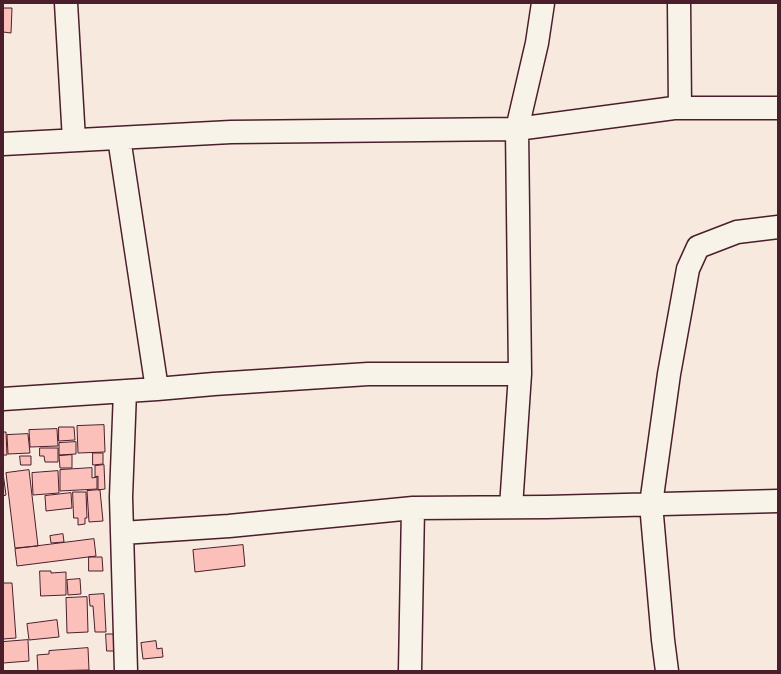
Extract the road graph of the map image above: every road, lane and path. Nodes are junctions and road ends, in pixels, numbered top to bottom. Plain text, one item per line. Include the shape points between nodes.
1 (66, 3) edge
2 (543, 3) edge
3 (679, 3) edge
4 (680, 108) junction
5 (778, 108) edge
6 (517, 129) junction
7 (119, 138) junction
8 (74, 140) junction
9 (3, 144) edge
10 (778, 227) edge
11 (520, 374) junction
12 (157, 389) junction
13 (125, 391) junction
14 (3, 399) edge
15 (778, 501) edge
16 (651, 504) junction
17 (512, 507) junction
18 (413, 508) junction
19 (122, 533) junction
20 (126, 671) edge
21 (410, 671) edge
22 (667, 671) edge

1 - 8 street
2 - 6 street via 537,43
3 - 4 street
4 - 5 street
4 - 6 street
6 - 7 street via 231,132
6 - 11 street
7 - 8 street
7 - 12 street
8 - 9 street
10 - 16 street via 737,232 698,247 688,269 669,374
11 - 12 street via 368,374
11 - 17 street
12 - 13 street
13 - 14 street
13 - 19 street
15 - 16 street
16 - 17 street
16 - 22 street
17 - 18 street
18 - 19 street via 229,526
18 - 21 street
19 - 20 street

